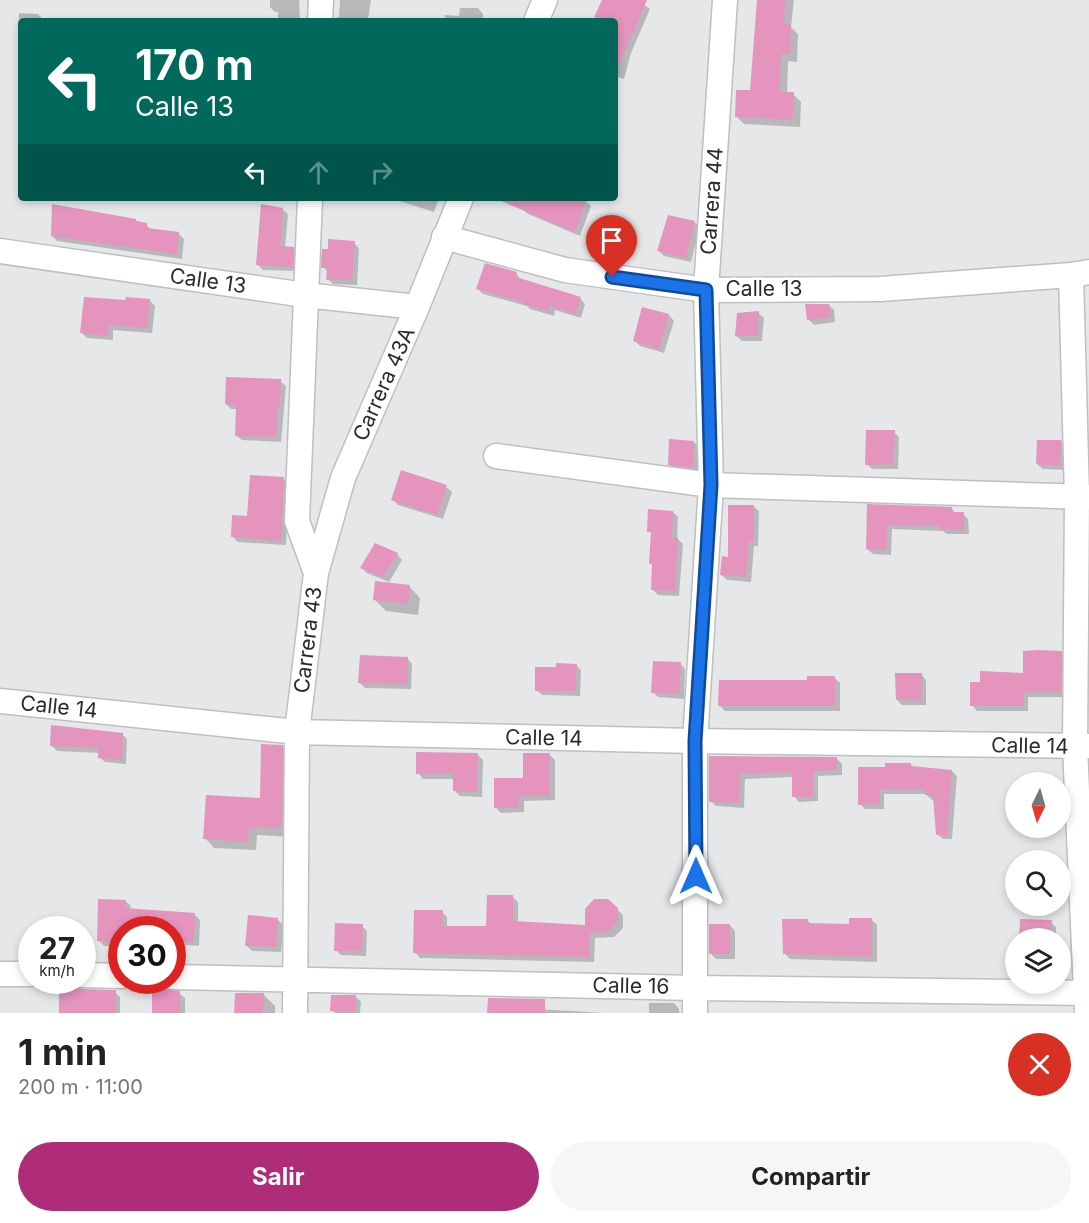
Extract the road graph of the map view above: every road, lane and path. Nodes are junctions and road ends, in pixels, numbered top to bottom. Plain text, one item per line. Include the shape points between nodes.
1 (321, 0) edge
2 (545, 0) edge
3 (725, 0) edge
4 (320, 18) edge
5 (537, 18) edge
6 (310, 201) edge
7 (460, 201) edge
8 (444, 237) junction
9 (0, 251) edge
10 (1080, 274) edge
11 (706, 290) junction
12 (305, 295) junction
13 (417, 307) junction
14 (496, 456) dead end
15 (711, 485) junction
16 (1083, 497) edge
17 (316, 573) junction
18 (0, 701) edge
19 (297, 732) junction
20 (695, 741) junction
21 (1082, 746) edge
22 (0, 974) edge
23 (18, 974) edge
24 (186, 977) edge
25 (296, 980) junction
26 (696, 988) junction
27 (1087, 999) edge
28 (296, 1013) edge
29 (695, 1013) edge

1 - 4 street
2 - 5 street
3 - 11 street, Carrera 44
6 - 12 street, Carrera 43
7 - 8 street, Carrera 43A
8 - 11 street, Calle 13 via 565,270
8 - 13 street, Carrera 43A
9 - 12 street, Calle 13
10 - 11 street, Calle 13 via 880,289
10 - 16 street
11 - 15 street, Carrera 44
12 - 13 street, Calle 13
12 - 17 street, Carrera 43 via 297,521
13 - 17 street, Carrera 43A via 343,478
14 - 15 street
15 - 16 street
15 - 20 street, Carrera 44
16 - 21 street
17 - 19 street, Carrera 43
18 - 19 street, Calle 14
19 - 20 street, Calle 14
19 - 25 street, Carrera 43
20 - 21 street, Calle 14
20 - 26 street, Carrera 44
21 - 27 street
22 - 23 street
24 - 25 street, Calle 16
25 - 26 street, Calle 16
25 - 28 street, Carrera 43
26 - 27 street, Calle 16
26 - 29 street, Carrera 44

